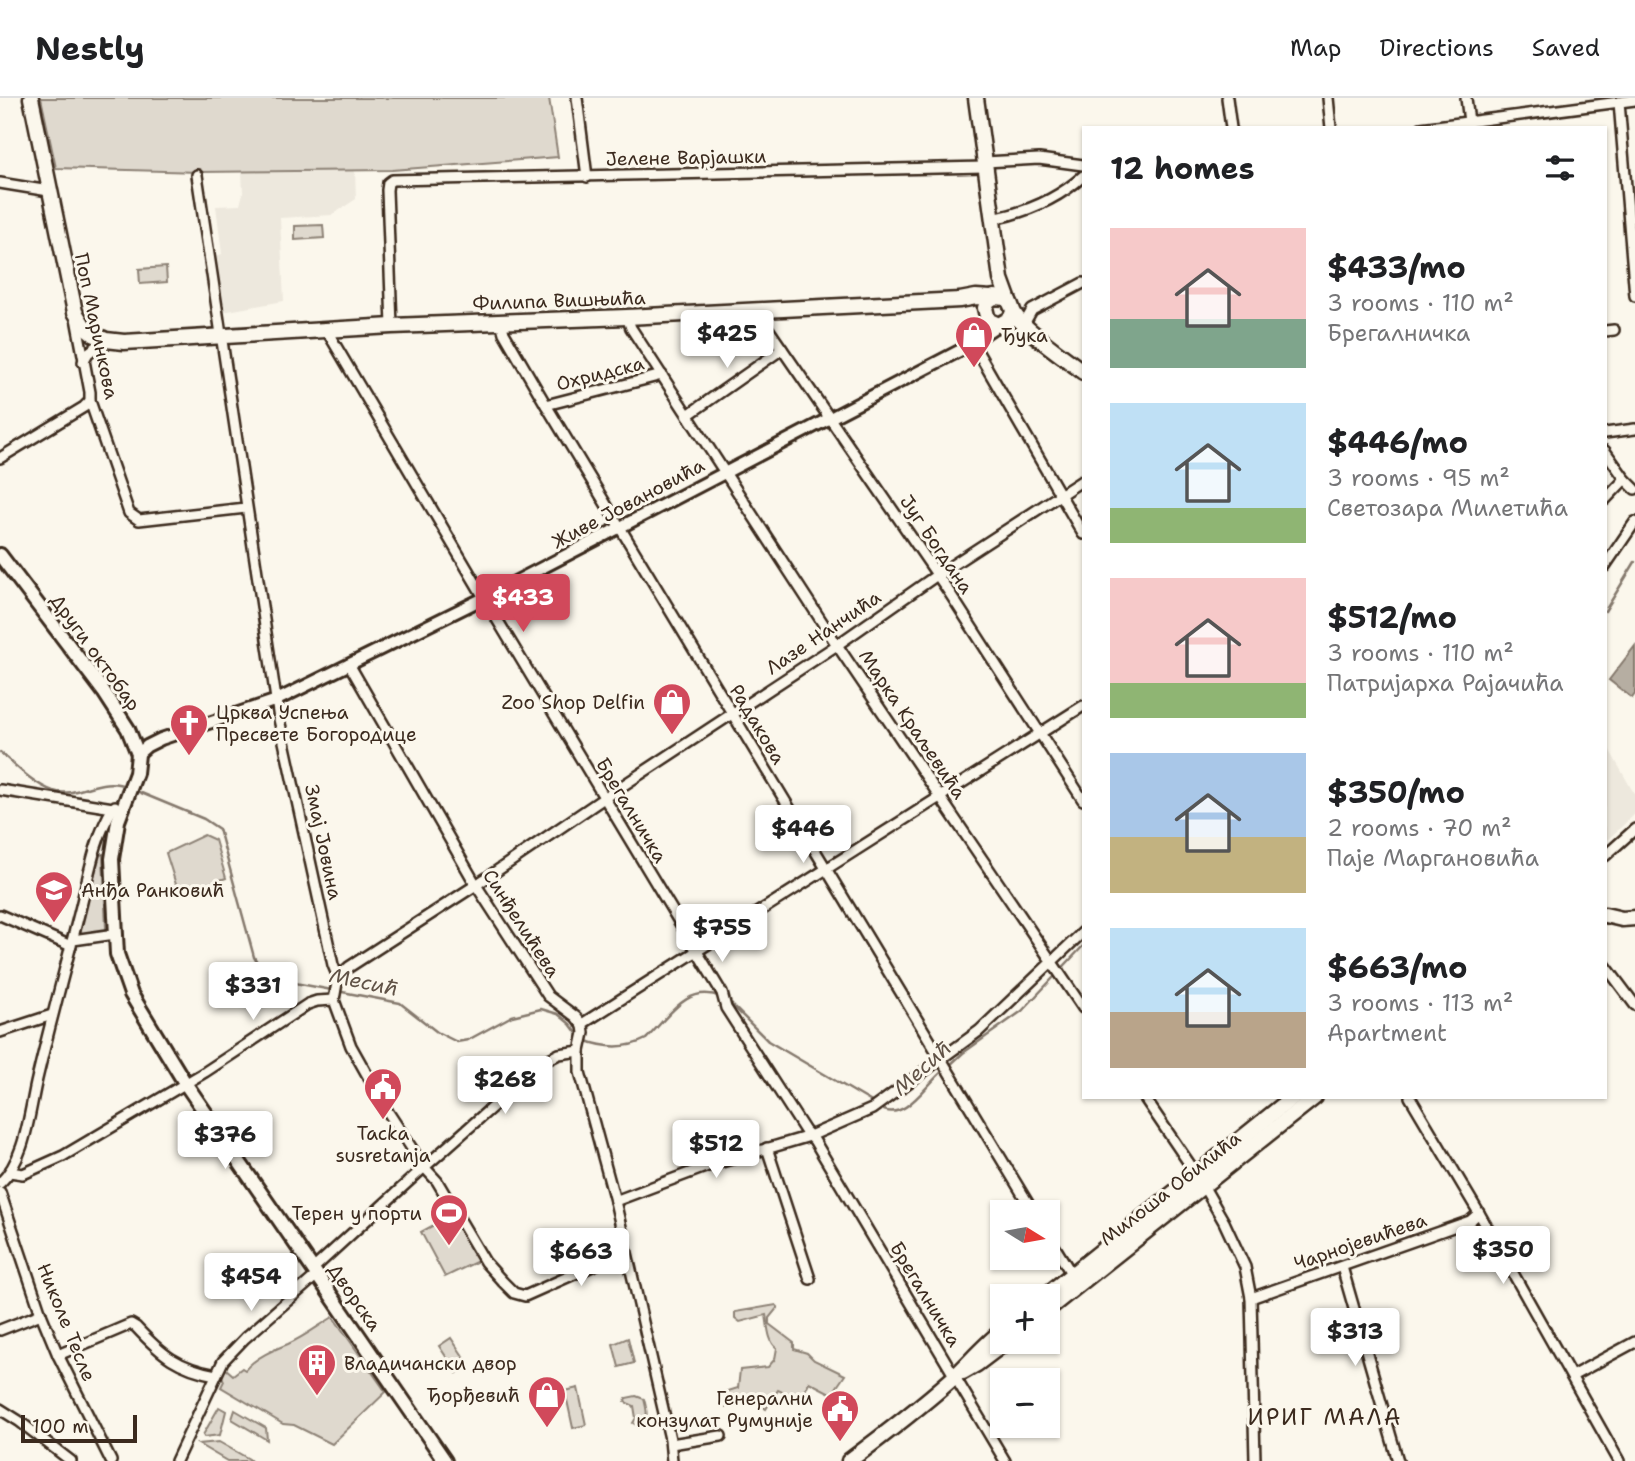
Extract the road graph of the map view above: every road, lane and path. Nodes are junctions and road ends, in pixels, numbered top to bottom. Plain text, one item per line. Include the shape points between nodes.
1 (31, 98) edge
2 (577, 98) edge
3 (976, 98) edge
4 (1227, 98) edge
5 (1328, 98) edge
6 (1466, 98) edge
7 (1635, 100) edge
8 (1616, 101) edge
9 (1474, 124) edge
10 (1231, 126) edge
11 (1331, 126) edge
12 (1448, 126) edge
13 (985, 164) junction
14 (1082, 165) edge
15 (197, 175) dead end
16 (587, 177) junction
17 (1082, 177) edge
18 (0, 183) edge
19 (49, 191) junction
20 (993, 219) junction
21 (1001, 279) junction
22 (1082, 284) edge
23 (1635, 296) edge
24 (993, 297) junction
25 (960, 300) junction
26 (1012, 307) junction
27 (756, 310) junction
28 (1032, 310) junction
29 (75, 312) junction
30 (627, 317) junction
31 (994, 321) junction
32 (501, 322) junction
33 (392, 326) junction
34 (1027, 326) junction
35 (327, 331) junction
36 (221, 337) junction
37 (106, 340) junction
38 (974, 340) junction
39 (782, 349) junction
40 (83, 362) junction
41 (1082, 371) edge
42 (662, 376) junction
43 (90, 401) junction
44 (546, 405) junction
45 (688, 415) junction
46 (830, 417) junction
47 (1635, 429) edge
48 (1607, 433) edge
49 (1607, 454) edge
50 (0, 458) edge
51 (724, 472) junction
52 (1625, 479) junction
53 (1082, 481) edge
54 (1635, 489) edge
55 (1060, 495) junction
56 (1607, 498) edge
57 (246, 508) junction
58 (1635, 522) edge
59 (620, 527) junction
60 (1082, 532) edge
61 (0, 555) edge
62 (1607, 563) edge
63 (937, 575) junction
64 (484, 598) junction
65 (837, 645) junction
66 (349, 664) junction
67 (277, 700) junction
68 (1082, 707) edge
69 (731, 713) junction
70 (1040, 734) junction
71 (138, 754) junction
72 (0, 790) edge
73 (126, 796) junction
74 (940, 796) junction
75 (604, 798) junction
76 (1082, 798) edge
77 (113, 808) junction
78 (1635, 830) edge
79 (113, 842) junction
80 (97, 850) junction
81 (1607, 854) edge
82 (826, 869) junction
83 (476, 885) junction
84 (0, 915) edge
85 (1607, 915) edge
86 (1628, 918) edge
87 (1607, 923) edge
88 (1082, 933) edge
89 (116, 934) junction
90 (71, 943) junction
91 (697, 950) junction
92 (1607, 968) edge
93 (1057, 970) junction
94 (337, 980) junction
95 (334, 998) junction
96 (1635, 1005) edge
97 (1082, 1007) edge
98 (52, 1015) junction
99 (583, 1029) junction
100 (0, 1032) edge
101 (581, 1048) junction
102 (941, 1061) junction
103 (185, 1083) junction
104 (1145, 1099) edge
105 (1290, 1099) edge
106 (1312, 1099) edge
107 (1411, 1099) edge
108 (810, 1136) junction
109 (767, 1148) junction
110 (425, 1167) junction
111 (10, 1172) junction
112 (1200, 1181) junction
113 (0, 1183) edge
114 (0, 1192) edge
115 (1026, 1200) edge
116 (615, 1201) junction
117 (1479, 1213) junction
118 (626, 1251) junction
119 (1060, 1256) edge
120 (1342, 1267) junction
121 (315, 1272) junction
122 (810, 1279) dead end
123 (1075, 1280) junction
124 (1060, 1288) edge
125 (1060, 1296) edge
126 (1251, 1298) junction
127 (41, 1314) junction
128 (0, 1330) edge
129 (990, 1341) edge
130 (1635, 1342) edge
131 (990, 1354) edge
132 (58, 1355) junction
133 (216, 1375) junction
134 (955, 1376) junction
135 (1572, 1376) junction
136 (0, 1409) edge
137 (721, 1436) dead end
138 (671, 1444) junction
139 (71, 1461) edge
140 (111, 1461) edge
141 (176, 1461) edge
142 (445, 1461) edge
143 (672, 1461) edge
144 (849, 1461) edge
145 (1005, 1461) edge
146 (1255, 1461) edge
147 (1398, 1461) edge
148 (1619, 1461) edge

1 - 19 main road, Поп Маринкова
2 - 16 street
3 - 13 main road
4 - 10 street
5 - 11 street
6 - 9 street
7 - 8 street
8 - 9 street
8 - 23 street
9 - 12 street
13 - 14 street, Јелене Варјашки via 1039,159
13 - 16 street, Јелене Варјашки
13 - 20 main road
15 - 36 street, Змај Јовина
16 - 33 street, Јелене Варјашки via 388,183
17 - 20 street via 1056,197
18 - 19 street
19 - 29 main road, Поп Маринкова
20 - 21 main road
21 - 24 main road
21 - 26 main road
22 - 28 street
24 - 25 main road, Филипа Вишњића
24 - 26 main road via 1003,296
24 - 31 main road via 985,308
25 - 27 main road, Филипа Вишњића
25 - 31 main road
26 - 28 street
26 - 31 main road via 1010,319
26 - 34 main road
27 - 30 main road, Филипа Вишњића
27 - 39 street, Југ Богдана
28 - 34 street
29 - 37 main road via 88,330
29 - 40 street, Поп Маринкова
30 - 32 main road, Филипа Вишњића
30 - 42 street, Марка Краљевића
31 - 34 main road
31 - 38 street, Живе Јовановића
32 - 33 main road, Филипа Вишњића
32 - 44 street, Радакова
33 - 35 main road, Филипа Вишњића
34 - 41 main road
35 - 36 main road, Филипа Вишњића
35 - 64 street, Брегалничка
36 - 37 main road, Филипа Вишњића
36 - 57 street, Змај Јовина
37 - 40 street
38 - 46 street, Живе Јовановића
38 - 55 street
39 - 45 street
39 - 46 street, Југ Богдана
40 - 43 street, Поп Маринкова
42 - 44 street, Охридска
42 - 45 street, Марка Краљевића
43 - 50 street
43 - 57 street, Поп Маринкова via 132,516 139,520
44 - 59 street, Радакова
45 - 51 street, Марка Краљевића
46 - 51 street, Живе Јовановића
46 - 63 street, Југ Богдана
47 - 48 street
49 - 52 street
51 - 59 street, Живе Јовановића
51 - 65 street, Марка Краљевића
52 - 54 street
52 - 56 street
53 - 55 street, Лазе Нанчића
55 - 60 street
55 - 63 street, Лазе Нанчића
57 - 67 street, Змај Јовина
58 - 62 street
59 - 64 street, Живе Јовановића
59 - 69 street, Радакова
61 - 71 main road, Други октобар via 104,692
63 - 65 street, Лазе Нанчића
63 - 70 street, Југ Богдана
64 - 66 street, Живе Јовановића
64 - 75 street, Брегалничка
65 - 69 street, Лазе Нанчића
65 - 74 street, Марка Краљевића
66 - 67 street, Живе Јовановића
66 - 83 street, Синђелићева
67 - 71 street, Живе Јовановића via 161,739
67 - 94 street, Змај Јовина
68 - 70 street
69 - 75 street, Лазе Нанчића
69 - 82 street, Радакова
70 - 74 street
70 - 76 street, Југ Богдана
71 - 73 main road, Дворска via 134,781
72 - 77 street
73 - 77 street
73 - 79 main road, Дворска
74 - 82 street
74 - 93 street, Марка Краљевића
75 - 83 street, Лазе Нанчића
75 - 91 street, Брегалничка
77 - 80 street
78 - 81 street
79 - 80 street
79 - 89 main road, Дворска
80 - 90 street
82 - 91 street
82 - 102 street, Радакова
83 - 94 street, Лазе Нанчића
83 - 99 street, Синђелићева via 548,996 576,1017
84 - 90 street
85 - 86 main road
86 - 87 main road
88 - 93 street
89 - 90 street
89 - 103 main road, Дворска via 120,966 131,994
90 - 98 street
91 - 99 street
91 - 108 street, Брегалничка via 726,1008
92 - 96 street
93 - 97 street, Марка Краљевића
93 - 102 street
94 - 95 street, Змај Јовина
95 - 103 street via 308,1004
95 - 110 street, Змај Јовина via 351,1046
98 - 100 street
98 - 111 street via 24,1137
99 - 101 street
101 - 110 street via 543,1062
101 - 116 street via 582,1082
102 - 108 street via 872,1109
102 - 115 street, Радакова
103 - 111 street via 51,1162 23,1174
103 - 121 main road, Дворска
104 - 112 street
105 - 112 main road, Милоша Обилића
106 - 112 main road, Милоша Обилића
107 - 117 street
108 - 109 street
108 - 134 street, Брегалничка
109 - 116 street
109 - 122 street
110 - 118 street, Змај Јовина via 485,1262 514,1293 525,1296
110 - 121 street
111 - 113 street
112 - 123 main road, Милоша Обилића
112 - 126 street via 1236,1246
114 - 127 street, Николе Тесле
116 - 118 street
117 - 120 street, Чарнојевићева via 1469,1222
117 - 135 street
118 - 138 street
119 - 123 street
120 - 126 street, Чарнојевићева
120 - 147 street
121 - 133 street via 234,1348
121 - 142 main road, Дворска
123 - 124 main road, Милоша Обилића
123 - 125 main road, Милоша Обилића
126 - 146 street
127 - 128 street
127 - 132 street, Николе Тесле
129 - 134 main road
130 - 135 street
131 - 134 main road
132 - 133 street via 131,1324 170,1360
132 - 140 street, Николе Тесле
133 - 141 street
134 - 144 main road
134 - 145 street, Брегалничка
135 - 148 street
136 - 139 street
137 - 138 street
138 - 143 street

